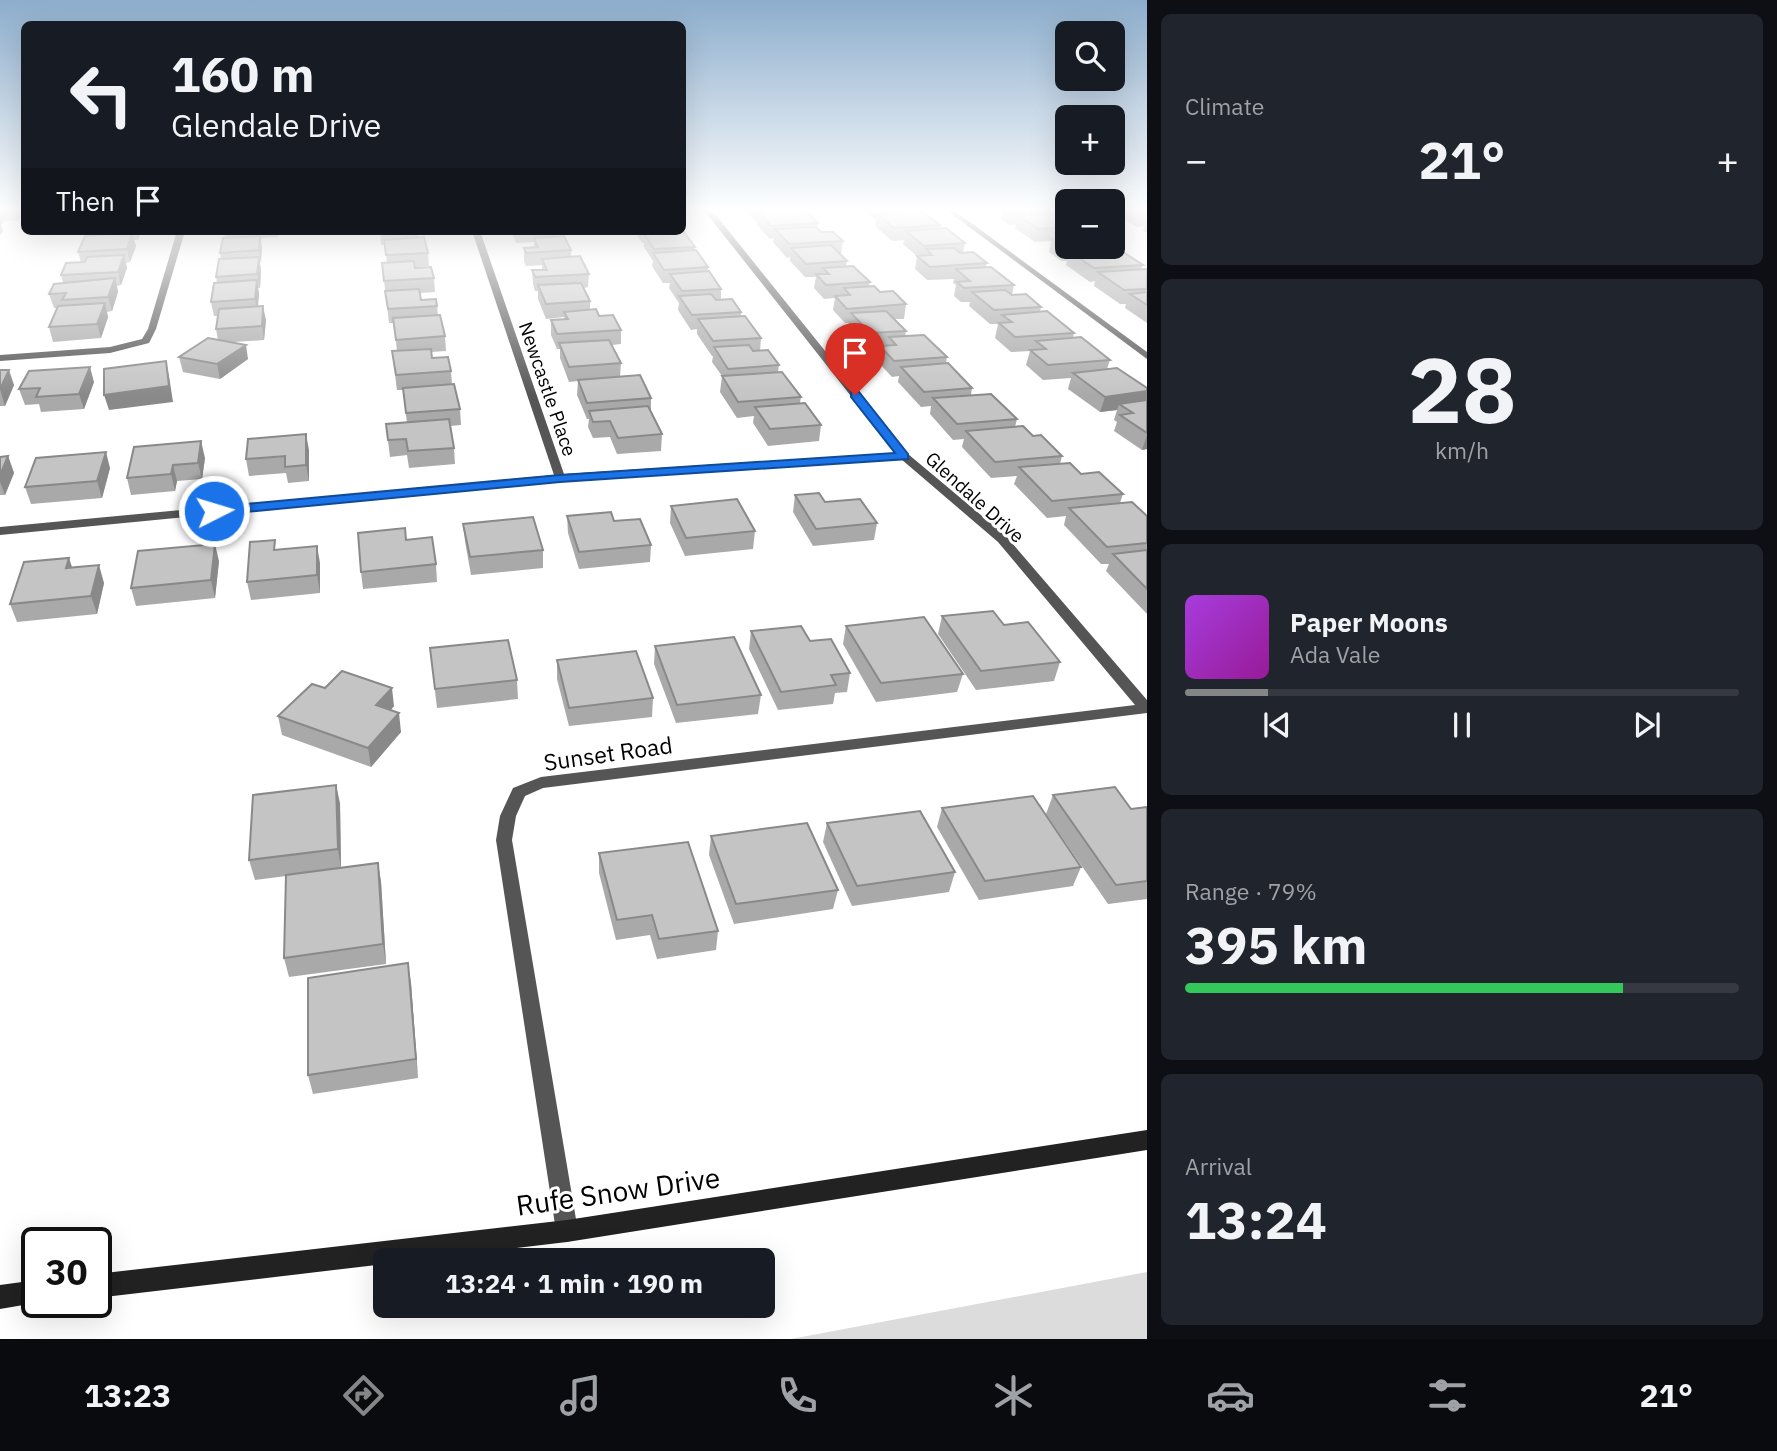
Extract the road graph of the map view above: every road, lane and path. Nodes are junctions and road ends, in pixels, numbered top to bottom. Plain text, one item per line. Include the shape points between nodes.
1 (169, 271) edge
2 (490, 271) edge
3 (757, 271) edge
4 (1033, 271) edge
5 (1147, 356) edge
6 (0, 358) edge
7 (904, 456) junction
8 (560, 478) junction
9 (0, 531) edge
10 (1147, 708) edge
11 (1147, 1140) edge
12 (567, 1231) junction
13 (112, 1284) edge
14 (21, 1294) edge
15 (0, 1297) edge

1 - 6 street via 146,341 110,350
2 - 8 street, Newcastle Place
3 - 7 street, Glendale Drive
4 - 5 street
7 - 8 street
7 - 10 street, Glendale Drive via 1002,539
8 - 9 street
10 - 12 street, Sunset Road via 541,783 519,792 504,840
11 - 12 main road, Rufe Snow Drive
12 - 13 main road, Rufe Snow Drive
14 - 15 main road

